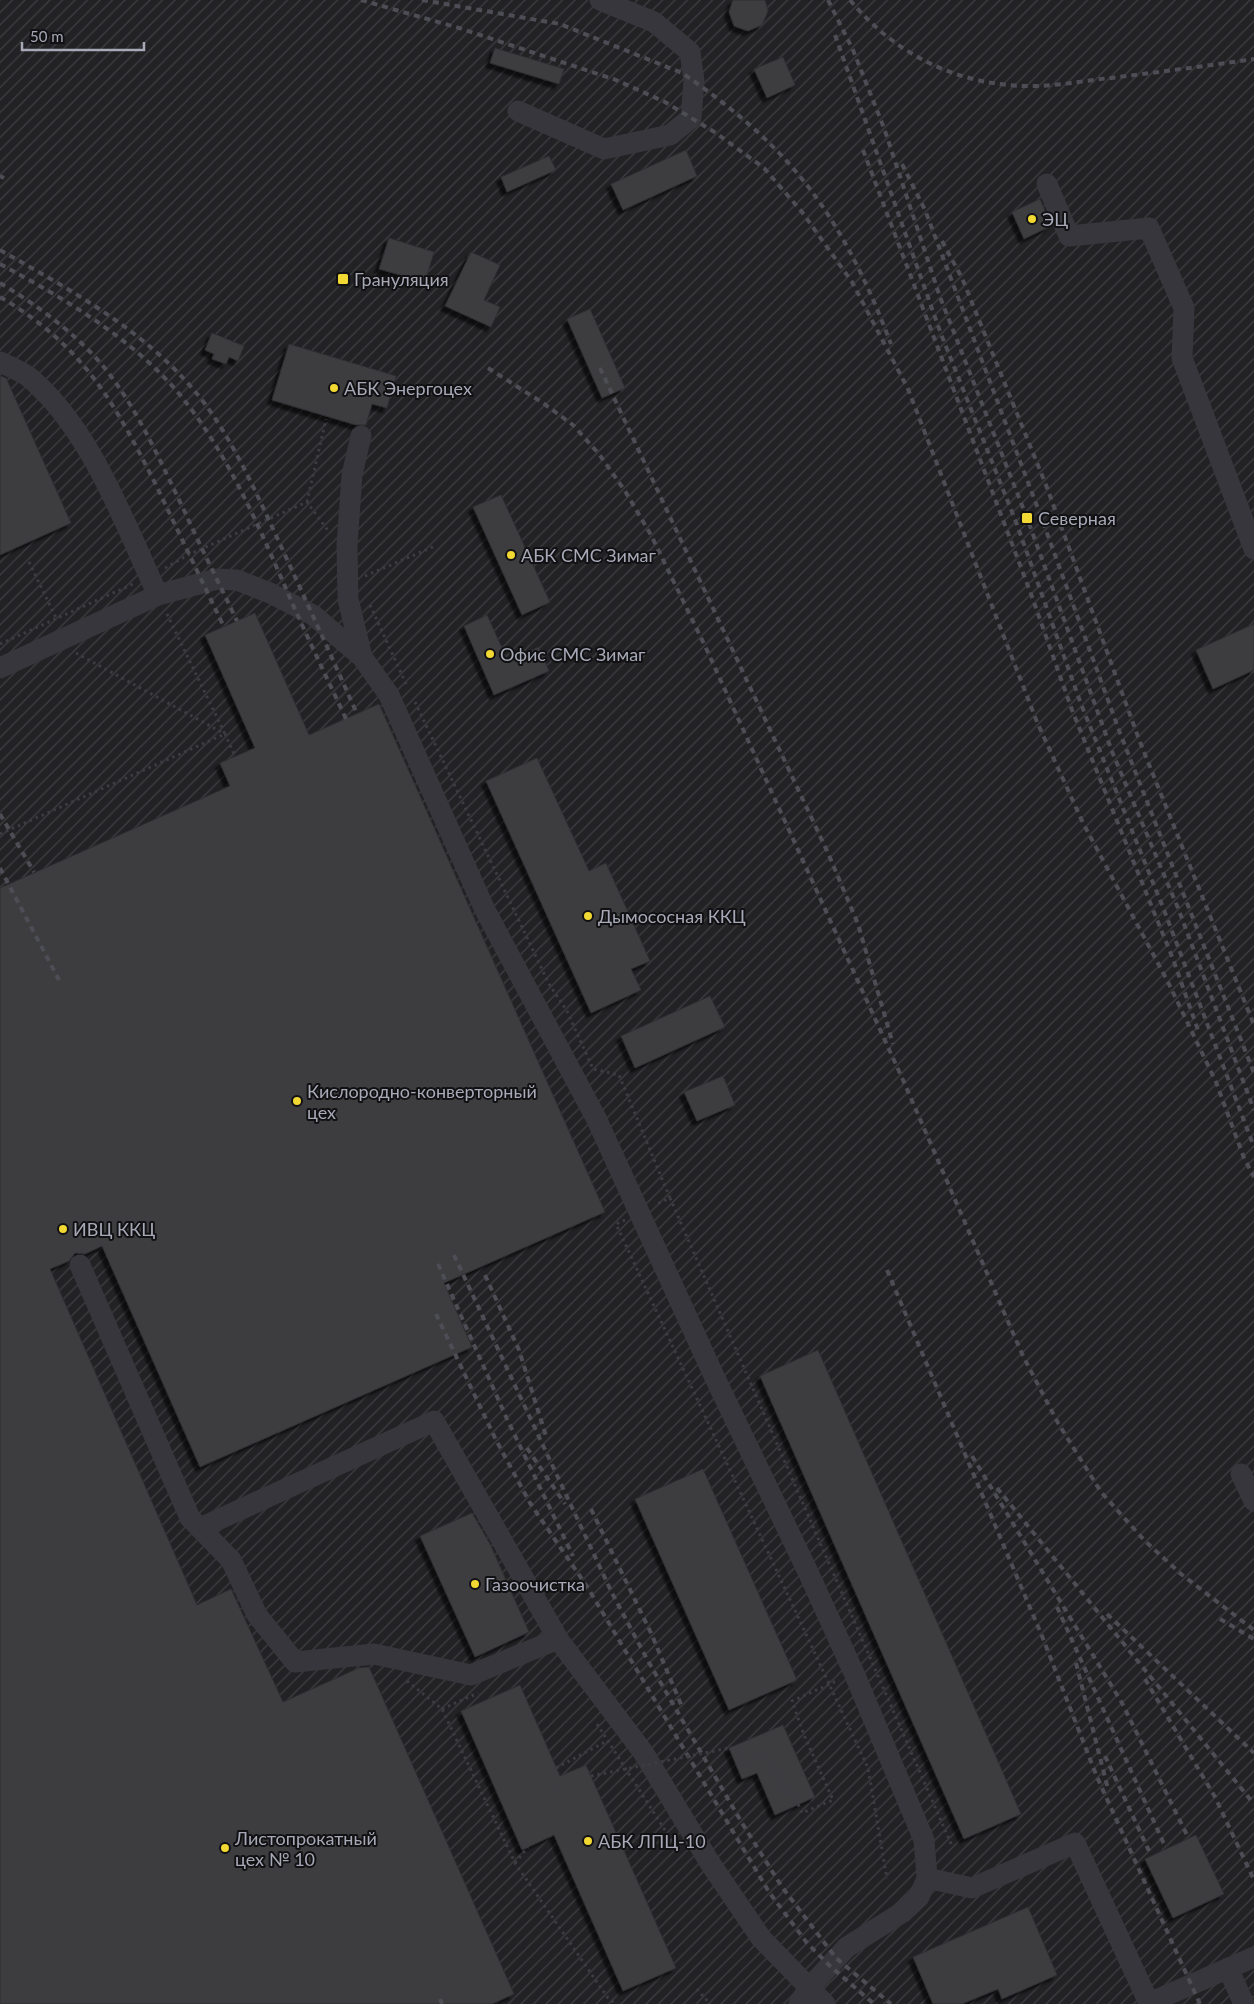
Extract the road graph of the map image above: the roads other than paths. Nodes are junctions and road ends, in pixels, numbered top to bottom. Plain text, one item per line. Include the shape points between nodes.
1 (600, 0) edge
2 (518, 112) dead end
3 (1047, 184) dead end
4 (0, 362) edge
5 (361, 436) dead end
6 (1254, 550) edge
7 (154, 586) junction
8 (362, 657) junction
9 (0, 668) edge
10 (80, 1265) dead end
11 (1241, 1474) dead end
12 (1254, 1501) edge
13 (200, 1528) junction
14 (558, 1638) junction
15 (926, 1878) junction
16 (1254, 1956) edge
17 (1228, 1968) junction
18 (803, 1996) edge
19 (825, 2004) edge
20 (1244, 2004) edge

1 - 2 lane via 654,22 690,52 694,81 691,118 670,135 604,149
3 - 6 lane via 1069,236 1149,228 1184,308 1182,358
4 - 7 lane via 29,377 67,416 105,482
5 - 8 lane via 352,475 347,545 348,599
7 - 8 lane via 237,580 314,615
7 - 9 lane via 60,628
8 - 15 lane via 389,695 485,910 596,1118 854,1673 924,1840
10 - 13 lane via 190,1518
11 - 12 lane
13 - 14 lane via 231,1560 257,1614 295,1662 374,1654 471,1675
13 - 14 lane via 434,1420
14 - 18 lane via 643,1752 710,1863
15 - 17 lane via 972,1888 1075,1843 1149,2003
15 - 18 lane via 919,1897 904,1912 847,1947
16 - 17 lane
17 - 20 lane
18 - 19 lane

